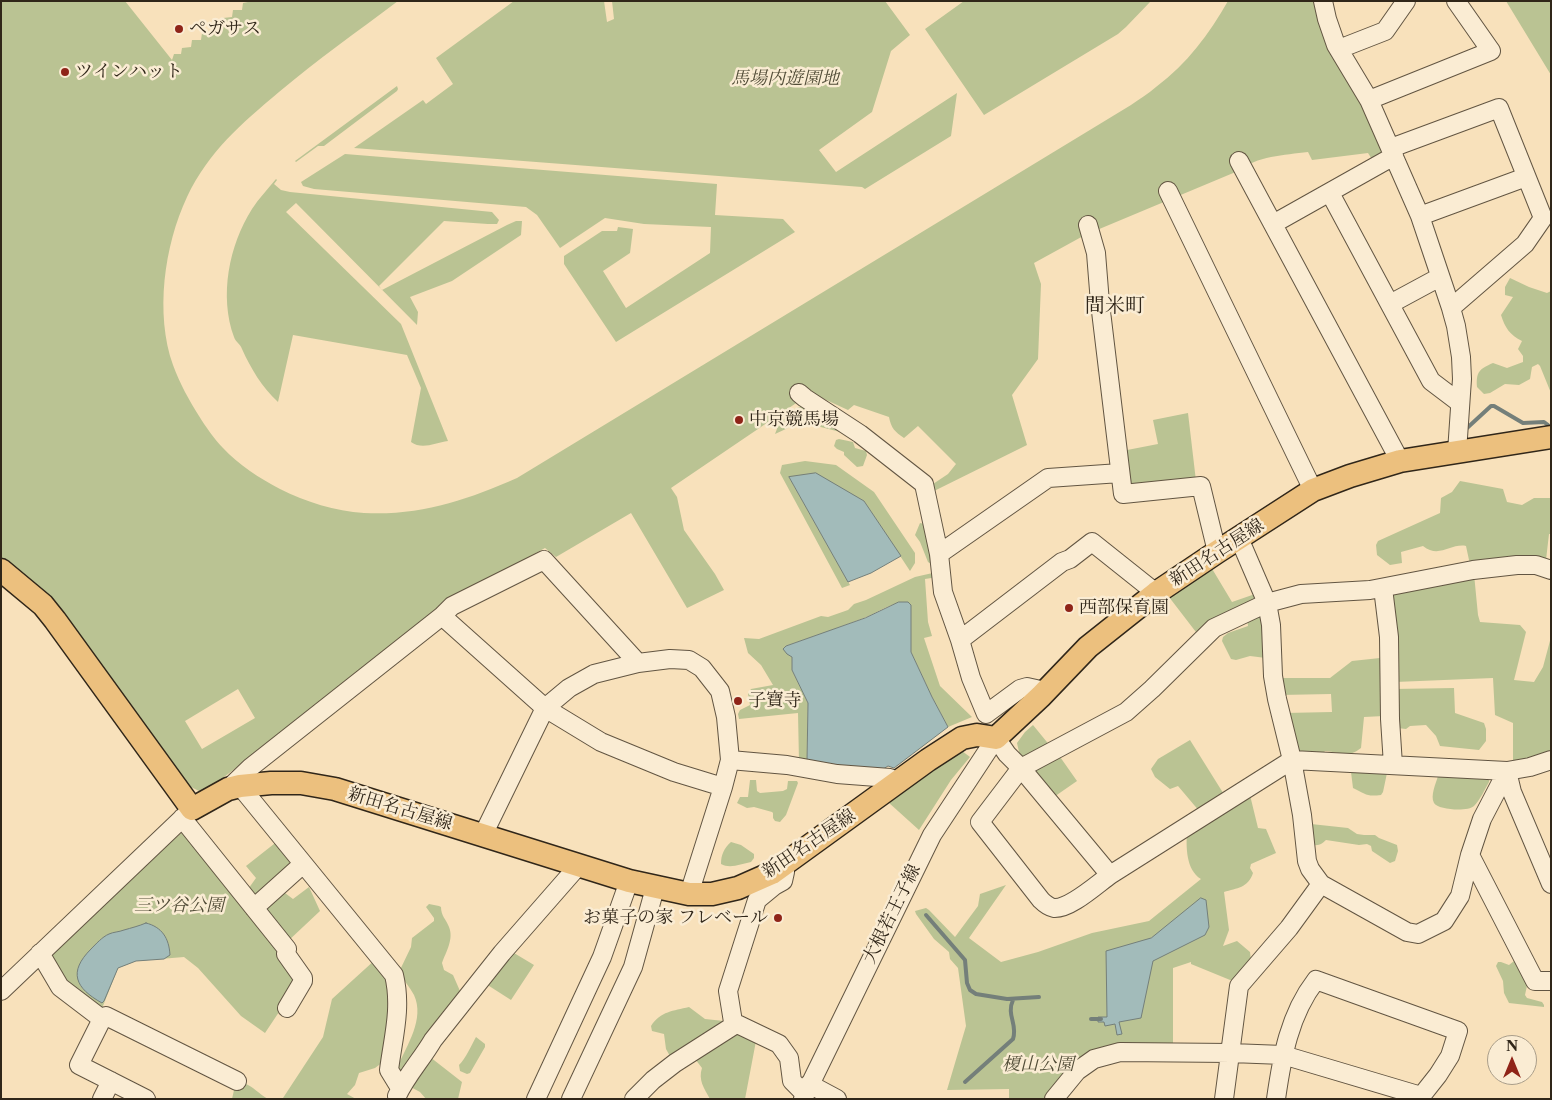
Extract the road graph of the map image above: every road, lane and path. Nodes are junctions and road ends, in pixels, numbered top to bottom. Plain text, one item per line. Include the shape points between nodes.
1 (1323, 1) edge
2 (1406, 1) edge
3 (1456, 1) edge
4 (1339, 49) junction
5 (1369, 100) junction
6 (1393, 152) junction
7 (1239, 161) dead end
8 (1526, 177) junction
9 (1168, 191) dead end
10 (1330, 193) junction
11 (1420, 216) junction
12 (1273, 224) junction
13 (1088, 225) dead end
14 (1440, 277) junction
15 (1390, 304) junction
16 (1451, 308) junction
17 (799, 393) dead end
18 (1460, 403) junction
19 (1551, 436) edge
20 (1457, 452) junction
21 (1400, 461) junction
22 (1120, 473) junction
23 (1313, 490) junction
24 (1239, 538) junction
25 (1217, 552) junction
26 (939, 554) junction
27 (1, 570) edge
28 (1551, 570) edge
29 (1383, 588) junction
30 (1156, 593) junction
31 (1267, 603) junction
32 (442, 616) junction
33 (960, 640) junction
34 (638, 664) junction
35 (1045, 692) junction
36 (545, 708) junction
37 (996, 738) junction
38 (730, 760) junction
39 (1292, 760) junction
40 (1551, 760) edge
41 (1393, 765) junction
42 (1021, 768) junction
43 (1507, 770) junction
44 (895, 784) junction
45 (723, 787) junction
46 (234, 788) junction
47 (187, 814) junction
48 (483, 835) junction
49 (1470, 855) junction
50 (303, 864) junction
51 (784, 864) junction
52 (579, 865) junction
53 (1110, 876) junction
54 (629, 881) junction
55 (1321, 884) junction
56 (1551, 884) edge
57 (655, 888) junction
58 (689, 894) junction
59 (254, 908) junction
60 (40, 952) junction
61 (1551, 981) edge
62 (1, 991) edge
63 (287, 1008) dead end
64 (102, 1018) junction
65 (736, 1024) junction
66 (1230, 1053) junction
67 (1283, 1055) junction
68 (110, 1081) junction
69 (237, 1081) dead end
70 (806, 1092) edge
71 (398, 1093) edge
72 (1420, 1097) edge
73 (102, 1099) edge
74 (146, 1099) edge
75 (536, 1099) edge
76 (571, 1099) edge
77 (634, 1099) edge
78 (837, 1099) edge
79 (1054, 1099) edge
80 (1224, 1099) edge
81 (1276, 1099) edge

1 - 4 street
2 - 4 street via 1385,31
3 - 5 street via 1491,51
4 - 5 street
5 - 6 street
6 - 8 street via 1499,108
6 - 10 street
6 - 11 street
7 - 12 street
8 - 11 street
8 - 16 street via 1543,218 1525,244
9 - 23 street
10 - 12 street
10 - 15 street
11 - 14 street
12 - 21 street
13 - 22 street via 1096,253
14 - 15 street
14 - 16 street
15 - 18 street via 1431,381
16 - 18 street via 1461,357
17 - 26 street via 860,434 924,484
18 - 20 street
19 - 20 main road, 新田名古屋線
20 - 21 main road, 新田名古屋線
21 - 23 main road, 新田名古屋線
22 - 25 street via 1123,494 1202,486
22 - 26 street via 1048,478
23 - 24 main road, 新田名古屋線
24 - 25 main road, 新田名古屋線
24 - 31 street
25 - 30 main road, 新田名古屋線
26 - 33 street via 943,592
27 - 47 main road via 55,620
28 - 29 street via 1536,565 1517,565 1473,570
29 - 31 street via 1301,594
29 - 41 street
30 - 33 street via 1092,542
30 - 35 main road, 新田名古屋線 via 1088,647
31 - 39 street via 1271,624 1272,676
31 - 42 street via 1214,628 1126,712
32 - 34 street via 452,606 544,560
32 - 36 street
32 - 46 street via 258,761
33 - 35 street via 986,714 1020,689 1027,687
34 - 36 street via 594,674 569,688
34 - 38 street via 689,660 702,668 720,691
35 - 37 main road, 新田名古屋線
36 - 45 street via 601,742 674,772
36 - 48 street
37 - 42 street
37 - 44 main road, 新田名古屋線 via 977,735 962,738
37 - 70 street, 大根若王子線 via 932,835
38 - 44 street via 890,778
38 - 45 street
39 - 41 street
39 - 53 street
39 - 55 street via 1307,861
40 - 43 street
41 - 43 street
42 - 53 street
42 - 53 street via 980,822 1041,900 1056,908 1067,905
43 - 49 street via 1482,819
43 - 56 street via 1512,792
44 - 51 main road, 新田名古屋線
45 - 58 street
46 - 47 main road, 新田名古屋線
46 - 48 main road, 新田名古屋線 via 301,783 335,789
46 - 50 street
47 - 59 street
47 - 60 street
48 - 52 main road, 新田名古屋線
49 - 55 street via 1460,896 1444,921 1418,934 1408,932
49 - 61 street via 1535,981
50 - 59 street
50 - 71 street via 394,975 398,990 396,1029 389,1070
51 - 58 main road, 新田名古屋線 via 738,888 712,894
51 - 65 street via 783,881 757,900 732,976 728,991
52 - 54 main road, 新田名古屋線
52 - 71 street via 502,953 433,1040
54 - 57 main road, 新田名古屋線
54 - 75 street via 602,957
55 - 66 street via 1289,928 1239,986
57 - 58 main road, 新田名古屋線
57 - 76 street via 633,967
59 - 63 street via 287,949 286,954 303,978
60 - 62 street
60 - 64 street via 60,987
64 - 68 street via 80,1065
64 - 69 street via 106,1016
65 - 70 street via 778,1044 789,1058 792,1080
65 - 77 street via 675,1063
66 - 67 street
66 - 79 street via 1120,1052 1094,1059 1077,1071
66 - 80 street
67 - 72 street
67 - 72 street via 1292,1024 1306,993 1316,980 1458,1031 1450,1056
67 - 81 street
68 - 73 street
68 - 74 street
70 - 78 street

